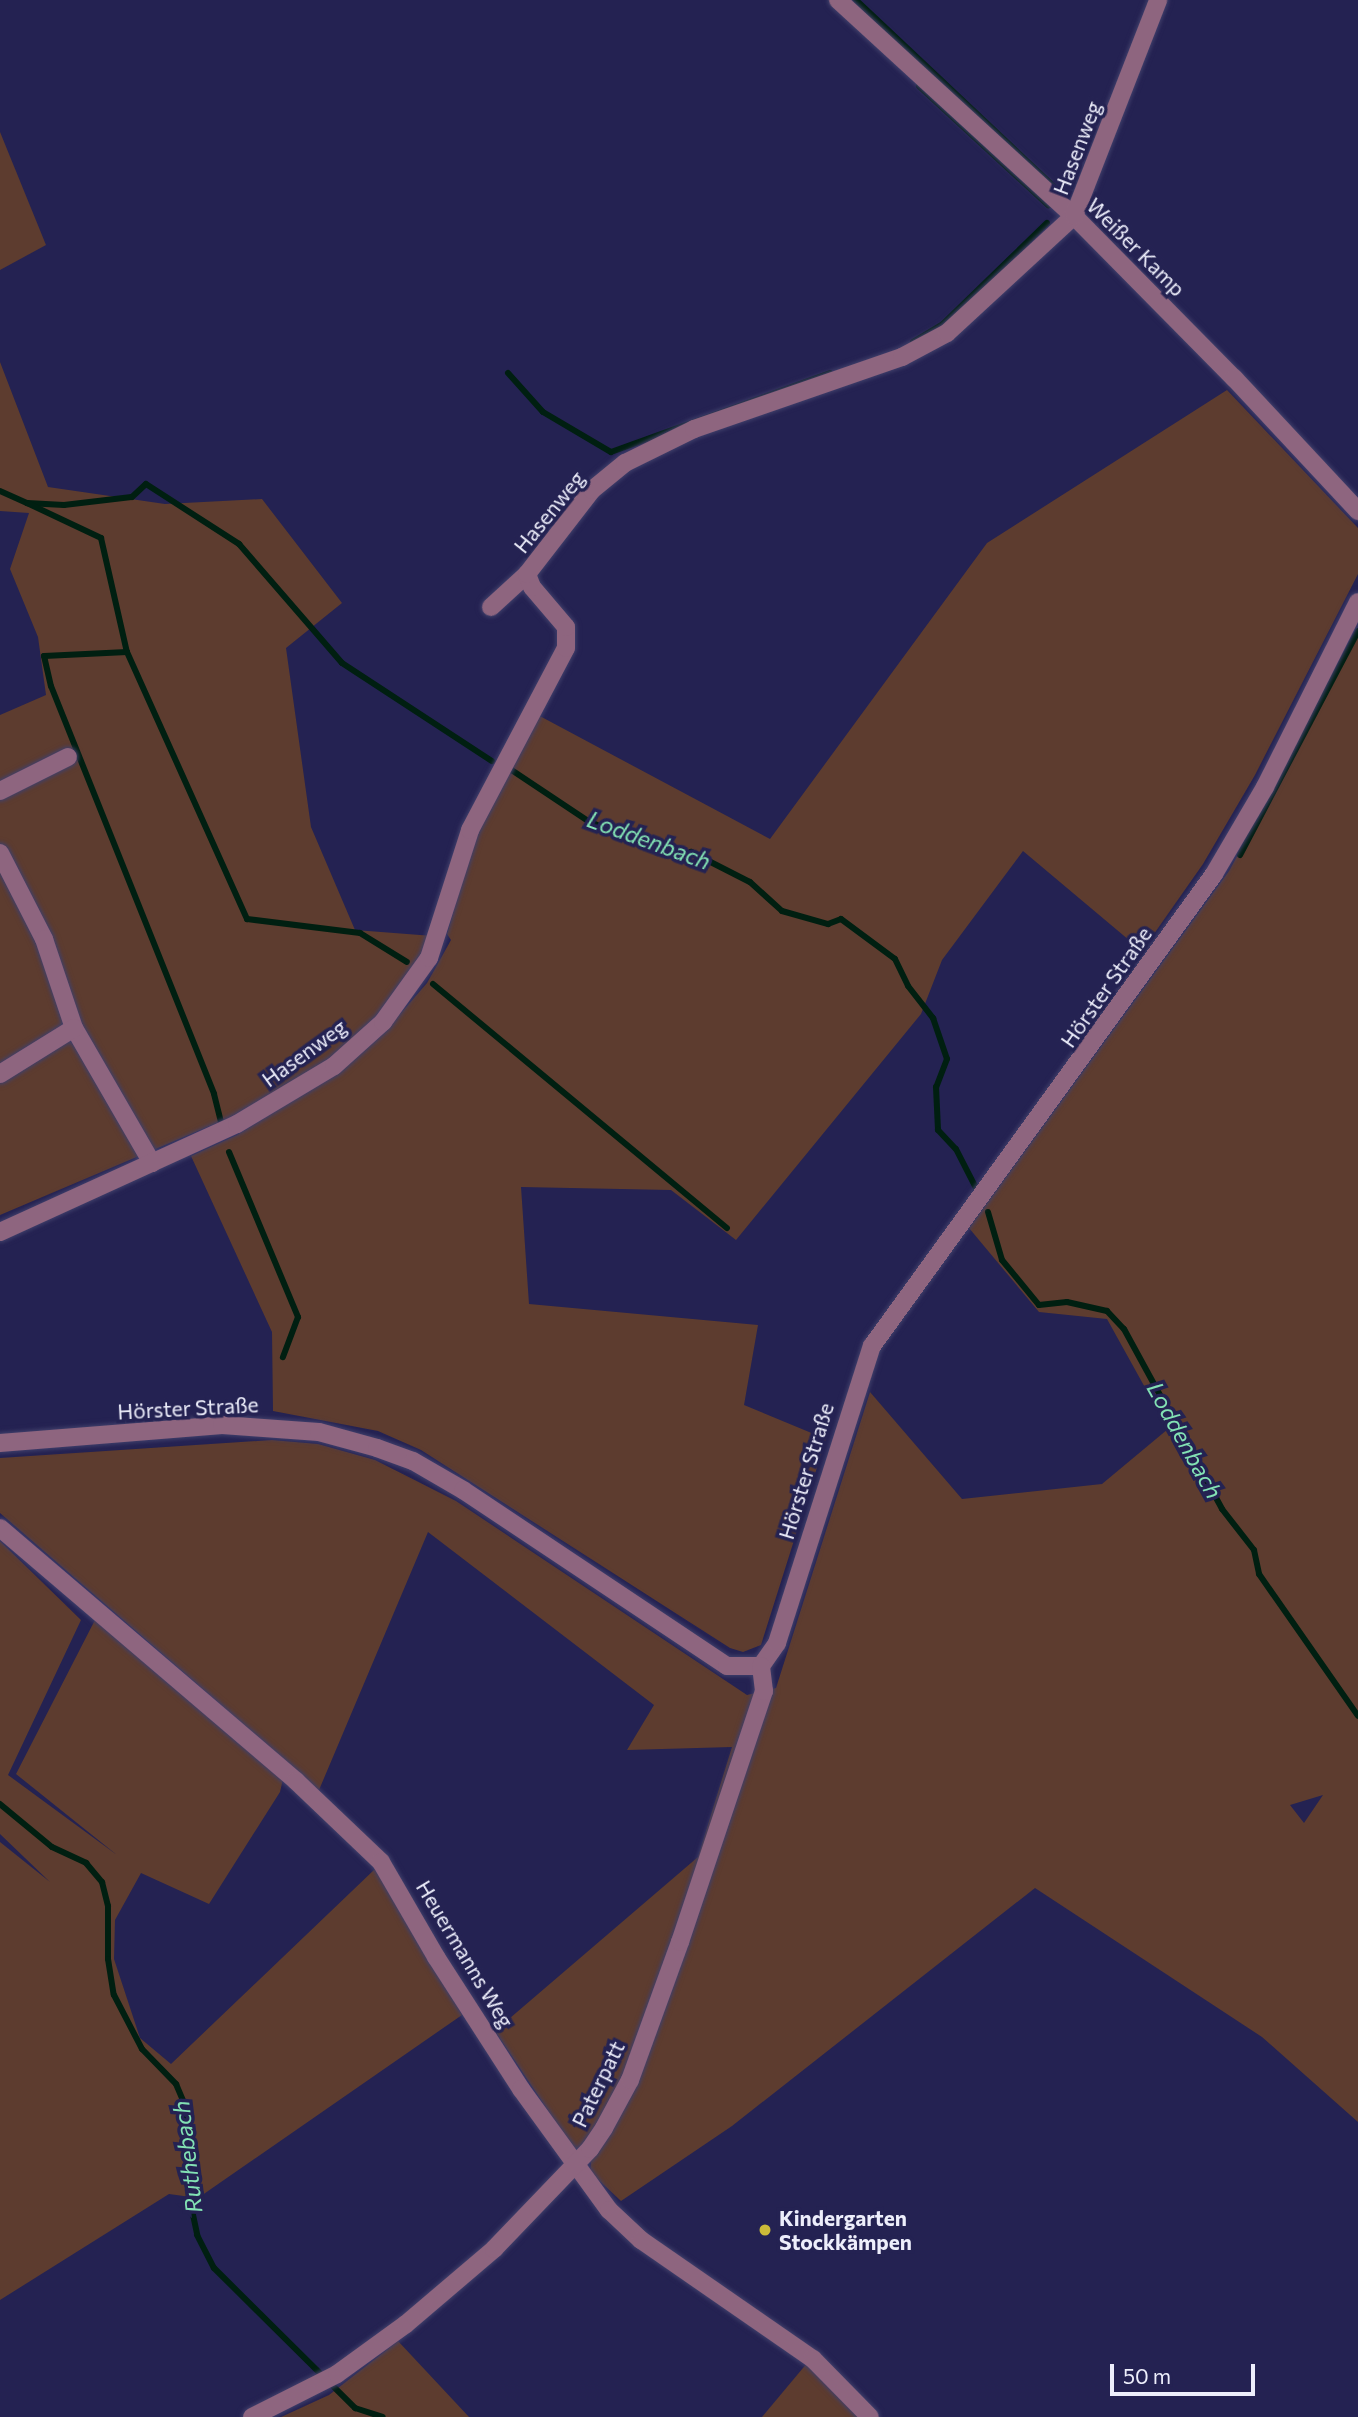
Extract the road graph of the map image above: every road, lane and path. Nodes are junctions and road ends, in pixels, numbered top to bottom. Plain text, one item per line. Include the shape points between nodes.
1 (838, 0) edge
2 (1158, 0) edge
3 (1074, 216) junction
4 (1358, 511) edge
5 (527, 574) junction
6 (1358, 602) edge
7 (491, 607) dead end
8 (68, 757) dead end
9 (0, 791) edge
10 (0, 853) edge
11 (74, 1028) junction
12 (0, 1074) edge
13 (152, 1163) junction
14 (0, 1231) edge
15 (0, 1443) edge
16 (0, 1528) edge
17 (761, 1666) junction
18 (573, 2166) junction
19 (252, 2417) edge
20 (870, 2417) edge

1 - 3 street, Weißer Kamp
2 - 3 street, Hasenweg
3 - 4 street, Weißer Kamp via 1234,377
3 - 5 street, Hasenweg via 947,333 902,357 694,429 625,463 592,490
5 - 7 street
5 - 13 street, Hasenweg via 532,587 566,627 566,648 470,831 442,930 415,981 383,1022 334,1066 237,1124
6 - 17 street, Hörster Straße via 1265,787 1214,874 872,1346 777,1643
8 - 9 street
10 - 11 street via 44,939
11 - 12 street
11 - 13 street
13 - 14 street, Hasenweg
15 - 17 street, Hörster Straße via 222,1425 319,1432 377,1448 413,1461 463,1490 727,1666
16 - 18 street, Heuermanns Weg via 296,1781 381,1862 436,1957
17 - 18 street, Paterpatt via 764,1691 630,2080 604,2128
18 - 19 street, Paterpatt via 494,2249 406,2324 337,2374
18 - 20 street, Heuermanns Weg via 641,2240 813,2358

